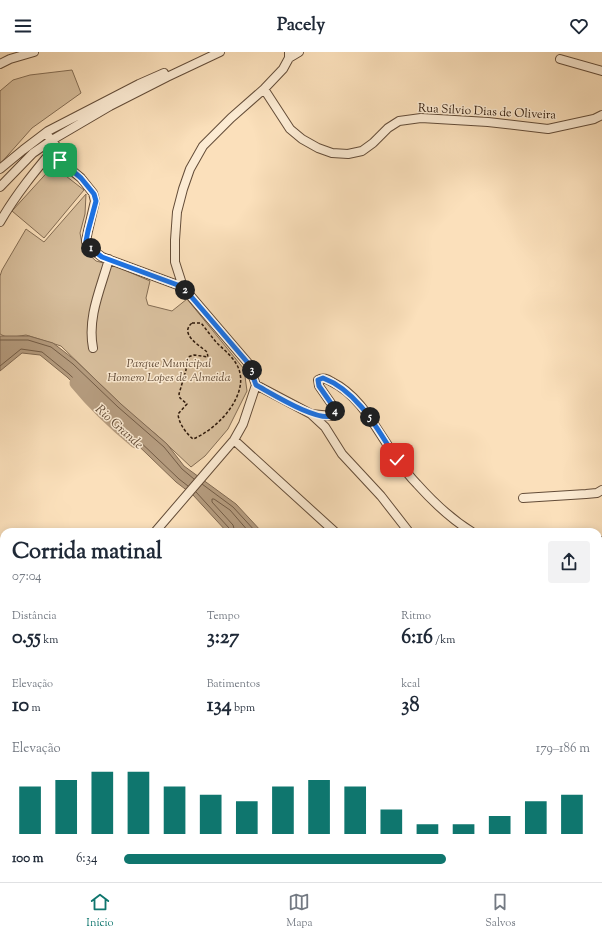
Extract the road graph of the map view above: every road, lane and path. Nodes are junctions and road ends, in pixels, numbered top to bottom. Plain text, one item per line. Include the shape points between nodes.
1 (34, 52) edge
2 (211, 52) edge
3 (220, 52) edge
4 (299, 52) edge
5 (289, 55) edge
6 (560, 59) dead end
7 (0, 64) edge
8 (602, 71) edge
9 (264, 89) junction
10 (602, 115) edge
11 (46, 133) junction
12 (54, 143) junction
13 (0, 169) edge
14 (0, 187) edge
15 (0, 222) edge
16 (109, 259) junction
17 (183, 287) junction
18 (201, 323) joint
19 (93, 348) dead end
20 (256, 385) junction
21 (311, 414) junction
22 (234, 440) junction
23 (602, 490) edge
24 (523, 498) dead end
25 (157, 528) edge
26 (331, 528) edge
27 (407, 528) edge
28 (465, 528) edge

1 - 7 street
2 - 11 street via 139,84
3 - 12 street via 110,106
4 - 5 street
5 - 9 street via 283,69
6 - 8 street
9 - 10 street, Rua Sílvio Dias de Oliveira via 290,129 302,139 332,153 348,154 362,151 399,121 421,118 548,129 588,121
9 - 17 street via 203,146 190,169 177,212 175,240 175,262
11 - 12 street
11 - 13 street
12 - 14 street via 33,153
12 - 15 street
12 - 16 street via 56,155 94,194 96,201 86,241 94,252
16 - 17 street
16 - 19 street via 91,321
17 - 20 street via 248,363
18 - 18 path via 237,365 241,378 239,393 232,407 212,427 193,439 178,421 178,414 187,404 179,394 188,357 208,357 207,352 188,335 187,330 192,323
20 - 21 street
20 - 22 street via 243,424
21 - 27 street via 325,427 342,454
21 - 28 street via 327,417 335,412 318,380 326,379 342,388 368,415 397,460 416,483 438,506
22 - 25 street
22 - 26 street
23 - 24 street

